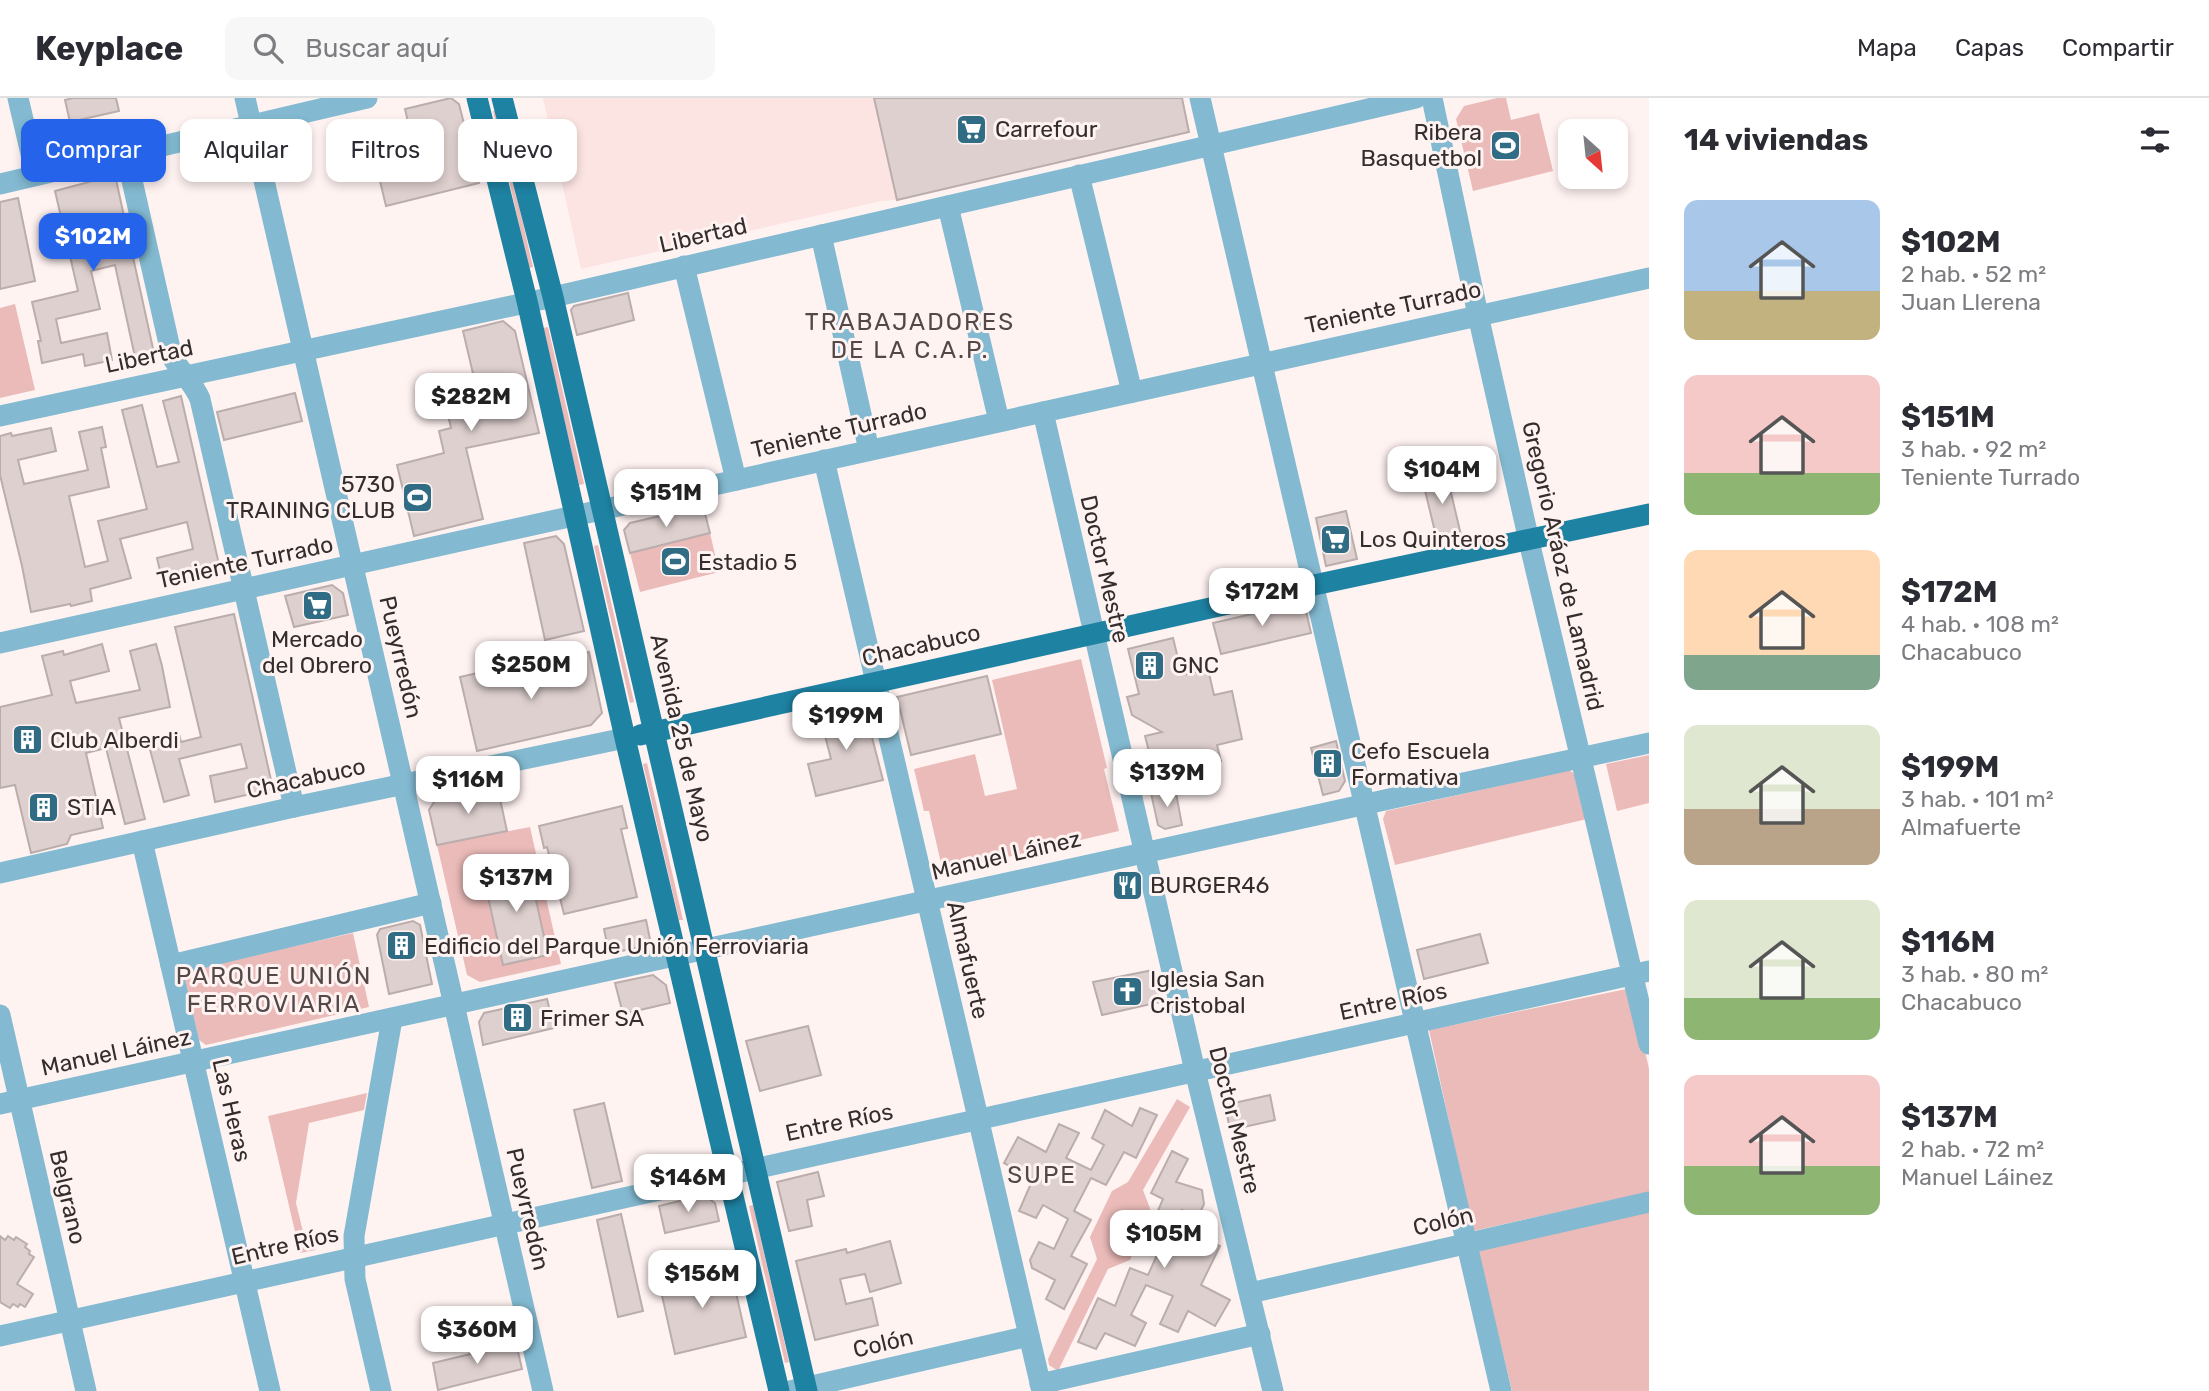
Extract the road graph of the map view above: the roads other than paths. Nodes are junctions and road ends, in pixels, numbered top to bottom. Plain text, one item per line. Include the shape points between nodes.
1 (18, 98) edge
2 (246, 98) edge
3 (367, 98) edge
4 (477, 98) edge
5 (502, 98) edge
6 (1200, 98) edge
7 (1416, 98) edge
8 (1432, 98) edge
9 (23, 119) edge
10 (251, 119) edge
11 (278, 119) edge
12 (1211, 145) junction
13 (1079, 175) junction
14 (21, 179) edge
15 (132, 182) edge
16 (265, 182) edge
17 (0, 184) edge
18 (948, 206) junction
19 (821, 235) junction
20 (684, 266) junction
21 (1649, 278) edge
22 (553, 297) junction
23 (527, 301) junction
24 (1478, 316) junction
25 (303, 350) junction
26 (1262, 363) junction
27 (183, 376) junction
28 (1132, 392) junction
29 (1042, 412) junction
30 (0, 416) edge
31 (999, 421) junction
32 (869, 450) junction
33 (824, 460) junction
34 (736, 480) junction
35 (603, 509) junction
36 (574, 514) junction
37 (1649, 514) edge
38 (1529, 539) junction
39 (353, 565) junction
40 (1314, 585) junction
41 (244, 589) junction
42 (1093, 634) junction
43 (0, 643) edge
44 (874, 682) junction
45 (654, 733) junction
46 (625, 738) junction
47 (1649, 743) edge
48 (1581, 757) junction
49 (404, 785) junction
50 (1364, 806) junction
51 (294, 807) junction
52 (142, 841) junction
53 (1144, 851) junction
54 (0, 873) edge
55 (926, 900) junction
56 (431, 903) junction
57 (704, 950) junction
58 (676, 956) junction
59 (171, 965) junction
60 (1641, 973) edge
61 (454, 1005) junction
62 (0, 1015) edge
63 (392, 1019) junction
64 (1416, 1023) junction
65 (1649, 1044) edge
66 (194, 1061) junction
67 (1195, 1071) junction
68 (9, 1102) edge
69 (978, 1118) junction
70 (756, 1167) junction
71 (728, 1175) junction
72 (1649, 1202) edge
73 (505, 1224) junction
74 (1467, 1242) junction
75 (354, 1256) junction
76 (245, 1281) junction
77 (1250, 1293) junction
78 (70, 1320) junction
79 (1260, 1334) junction
80 (0, 1336) edge
81 (1029, 1336) junction
82 (1041, 1387) edge
83 (801, 1390) edge
84 (86, 1391) edge
85 (270, 1391) edge
86 (381, 1391) edge
87 (543, 1391) edge
88 (779, 1391) edge
89 (1273, 1391) edge
90 (1500, 1391) edge

1 - 9 street
2 - 10 street, Pueyrredón
3 - 11 street
4 - 23 main road
5 - 22 main road, Avenida 25 de Mayo
6 - 12 street
7 - 12 street, Libertad
8 - 24 street, Gregorio Aráoz de Lamadrid
12 - 13 street, Libertad
12 - 26 street
13 - 18 street, Libertad
13 - 28 street
14 - 17 street
15 - 27 street via 172,357
16 - 25 street, Pueyrredón
18 - 19 street, Libertad
18 - 31 street
19 - 20 street, Libertad
19 - 32 street
20 - 22 street, Libertad
20 - 34 street
21 - 24 street, Teniente Turrado
22 - 23 street, Libertad
22 - 35 main road, Avenida 25 de Mayo
23 - 25 street, Libertad
23 - 36 main road
24 - 26 street, Teniente Turrado
24 - 38 street, Gregorio Aráoz de Lamadrid
25 - 27 street, Libertad
25 - 39 street, Pueyrredón
26 - 28 street, Teniente Turrado
26 - 40 street
27 - 30 street, Libertad
27 - 41 street via 200,399
28 - 29 street, Teniente Turrado
29 - 31 street, Teniente Turrado
29 - 42 street, Doctor Mestre
31 - 32 street, Teniente Turrado
32 - 33 street, Teniente Turrado
33 - 34 street, Teniente Turrado
33 - 44 street, Almafuerte
34 - 35 street, Teniente Turrado
35 - 36 street, Teniente Turrado
35 - 45 main road, Avenida 25 de Mayo
36 - 39 street, Teniente Turrado
36 - 46 main road
37 - 38 main road, Chacabuco
38 - 40 main road, Chacabuco
38 - 48 street, Gregorio Aráoz de Lamadrid
39 - 41 street, Teniente Turrado
39 - 49 street, Pueyrredón
40 - 42 main road, Chacabuco
40 - 50 street
41 - 43 street, Teniente Turrado
41 - 51 street
42 - 44 main road, Chacabuco
42 - 53 street, Doctor Mestre
44 - 45 main road, Chacabuco
44 - 55 street, Almafuerte
45 - 46 main road, Chacabuco
45 - 57 main road, Avenida 25 de Mayo
46 - 49 street, Chacabuco
46 - 58 main road
47 - 48 street, Manuel Láinez
48 - 50 street, Manuel Láinez
48 - 60 street, Gregorio Aráoz de Lamadrid
49 - 51 street, Chacabuco
49 - 56 street, Pueyrredón
50 - 53 street, Manuel Láinez
50 - 64 street
51 - 52 street, Chacabuco
52 - 54 street, Chacabuco
52 - 59 street, Las Heras
53 - 55 street, Manuel Láinez
53 - 67 street, Doctor Mestre
55 - 57 street, Manuel Láinez
55 - 69 street, Almafuerte
56 - 59 street
56 - 61 street, Pueyrredón
57 - 58 street, Manuel Láinez
57 - 70 main road, Avenida 25 de Mayo
58 - 61 street, Manuel Láinez
58 - 71 main road
59 - 66 street, Las Heras
60 - 64 street, Entre Ríos
60 - 65 street, Gregorio Aráoz de Lamadrid
61 - 63 street, Manuel Láinez
61 - 73 street, Pueyrredón
62 - 68 street, Belgrano
63 - 66 street, Manuel Láinez
63 - 75 street
64 - 67 street, Entre Ríos
64 - 74 street
66 - 68 street, Manuel Láinez
66 - 76 street, Las Heras
67 - 69 street, Entre Ríos
67 - 77 street, Doctor Mestre
68 - 78 street, Belgrano
69 - 70 street, Entre Ríos
69 - 81 street, Almafuerte
70 - 71 street, Entre Ríos
70 - 83 main road, Avenida 25 de Mayo
71 - 73 street, Entre Ríos
71 - 88 main road
72 - 74 street, Colón
73 - 75 street, Entre Ríos
73 - 87 street, Pueyrredón
74 - 77 street, Colón
74 - 90 street
75 - 76 street, Entre Ríos
75 - 86 street via 355,1279
76 - 78 street, Entre Ríos
76 - 85 street, Las Heras
77 - 79 street, Doctor Mestre
78 - 80 street, Entre Ríos
78 - 84 street, Belgrano
79 - 82 street
79 - 89 street, Doctor Mestre
81 - 82 street, Almafuerte
81 - 83 street, Colón

